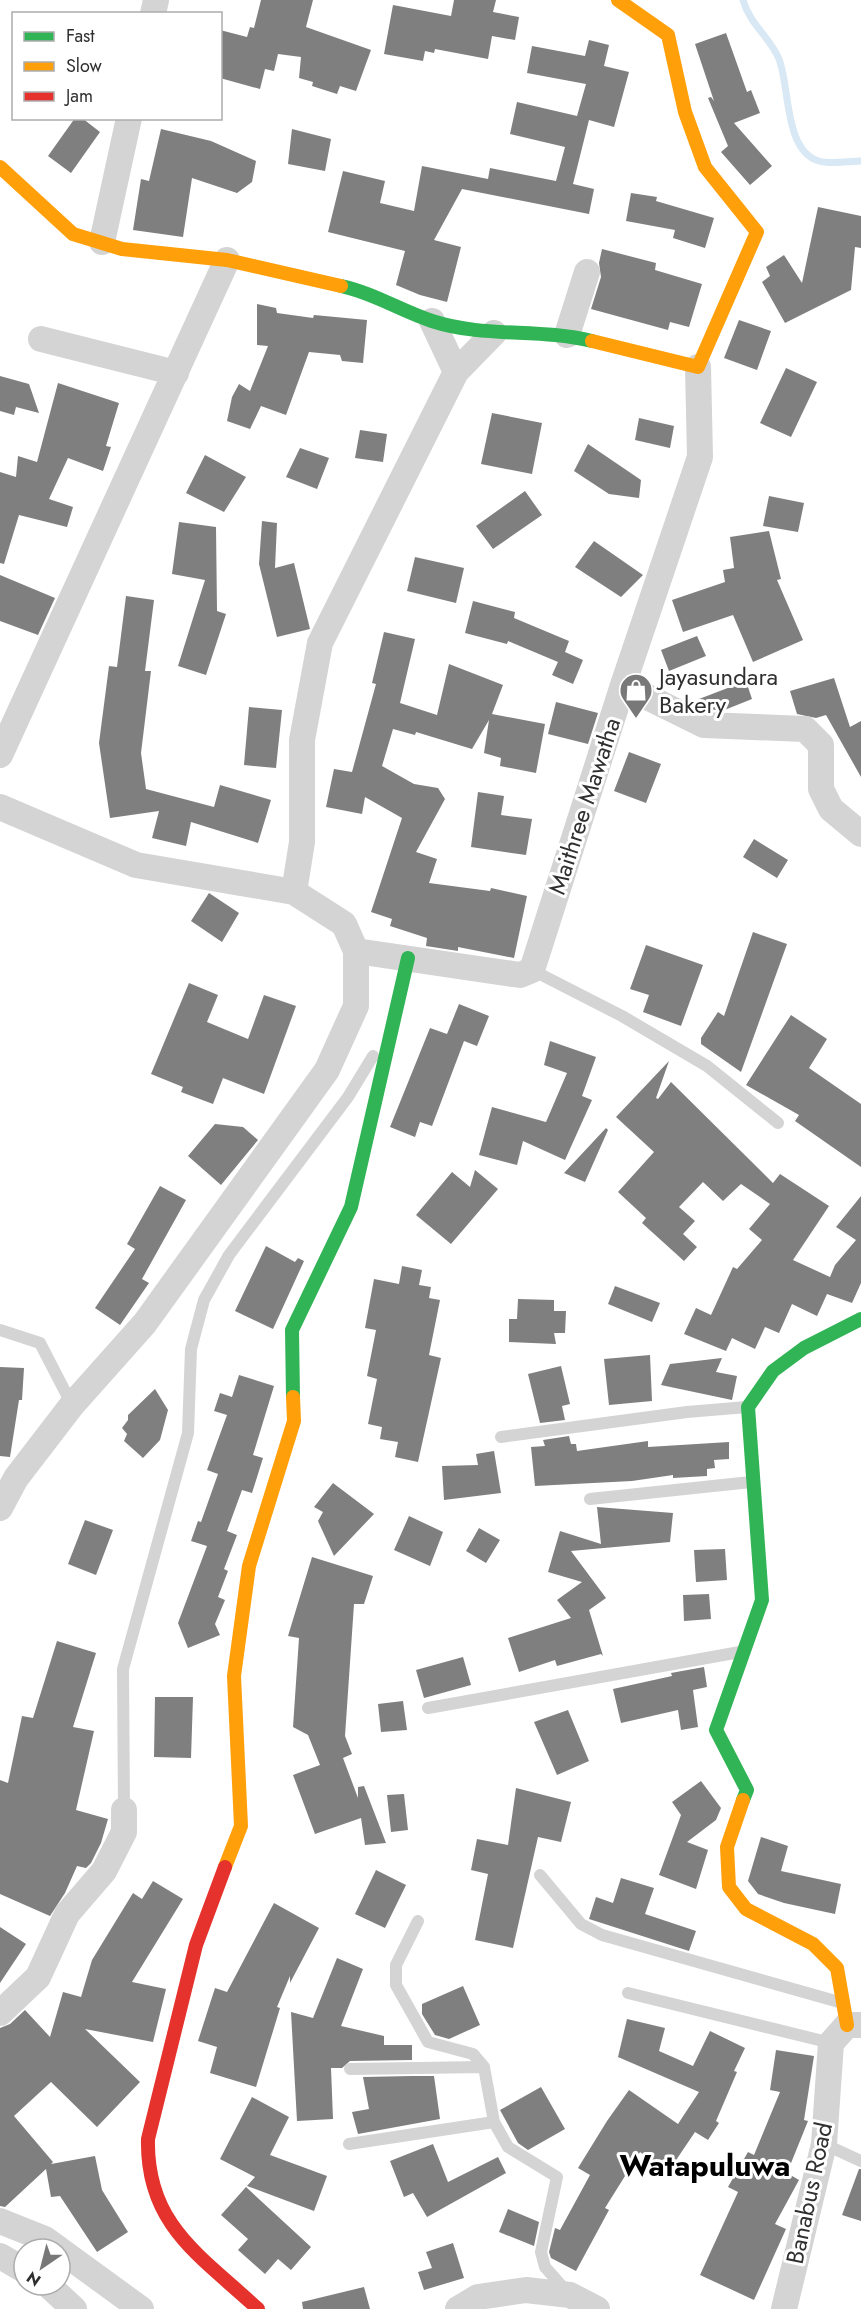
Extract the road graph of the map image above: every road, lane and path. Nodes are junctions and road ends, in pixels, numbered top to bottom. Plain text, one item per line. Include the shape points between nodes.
1 (618, 0) edge
2 (129, 120) edge
3 (0, 167) edge
4 (102, 243) junction
5 (227, 260) junction
6 (587, 272) dead end
7 (432, 321) junction
8 (494, 333) junction
9 (567, 335) junction
10 (41, 339) dead end
11 (698, 367) junction
12 (456, 372) junction
13 (176, 373) junction
14 (622, 685) junction
15 (0, 755) edge
16 (0, 807) edge
17 (861, 834) edge
18 (294, 892) junction
19 (356, 951) junction
20 (408, 958) junction
21 (532, 970) junction
22 (393, 1024) junction
23 (778, 1123) dead end
24 (861, 1319) edge
25 (0, 1330) edge
26 (72, 1405) junction
27 (748, 1407) junction
28 (501, 1437) dead end
29 (755, 1482) junction
30 (590, 1499) dead end
31 (0, 1508) edge
32 (744, 1651) junction
33 (428, 1708) dead end
34 (124, 1810) joint
35 (540, 1875) dead end
36 (418, 1921) dead end
37 (628, 1992) dead end
38 (0, 2013) edge
39 (846, 2024) edge
40 (484, 2067) junction
41 (350, 2069) dead end
42 (494, 2122) junction
43 (349, 2144) dead end
44 (824, 2144) junction
45 (861, 2160) edge
46 (0, 2221) edge
47 (40, 2237) edge
48 (72, 2258) edge
49 (570, 2295) junction
50 (61, 2297) edge
51 (74, 2309) edge
52 (141, 2309) edge
53 (258, 2309) edge
54 (458, 2309) edge
55 (597, 2309) edge
56 (784, 2309) edge

1 - 11 street via 668,35 685,112 705,167 757,232
2 - 4 street
3 - 4 street via 73,234
4 - 5 street via 122,249
5 - 7 street via 364,291
5 - 13 street
6 - 9 street
7 - 8 street
7 - 12 street
8 - 9 street
8 - 12 street
9 - 11 street
10 - 13 street
11 - 14 street, Maithree Mawatha via 700,457
12 - 18 street via 320,644 302,740 302,842
13 - 15 street
14 - 17 street via 704,725 805,729 821,745 821,789 831,808
14 - 21 street, Maithree Mawatha
16 - 18 street via 136,865
18 - 19 street via 344,924
19 - 20 street
19 - 26 street via 356,1006 327,1070 145,1323
20 - 21 street via 520,975
20 - 22 street
21 - 23 lane via 707,1066
22 - 34 lane via 348,1097 229,1254 204,1300 191,1349 188,1433 123,1669
22 - 53 street via 351,1207 292,1330 294,1421 249,1566 234,1676 241,1826 196,1944 147,2139 147,2165 162,2213
24 - 27 street via 804,1348 773,1371
25 - 26 lane via 40,1343
26 - 31 street via 16,1478
27 - 28 lane
27 - 29 street
29 - 30 lane
29 - 32 street via 762,1600
32 - 33 lane
32 - 39 street via 716,1731 747,1790 727,1847 729,1887 746,1909 813,1944 837,1968
34 - 38 street via 124,1832 104,1870 67,1914 38,1977
35 - 39 lane via 581,1924 602,1935
36 - 40 lane via 396,1965 396,1985 428,2042 473,2054
37 - 39 lane
39 - 44 street, Banabus Road
40 - 41 lane
40 - 42 lane
42 - 43 lane
42 - 49 lane via 508,2147 557,2176 541,2252 545,2267
44 - 45 lane
44 - 56 street, Banabus Road
46 - 47 street
48 - 52 street
49 - 54 street via 526,2290 478,2297
49 - 55 street
50 - 51 street

